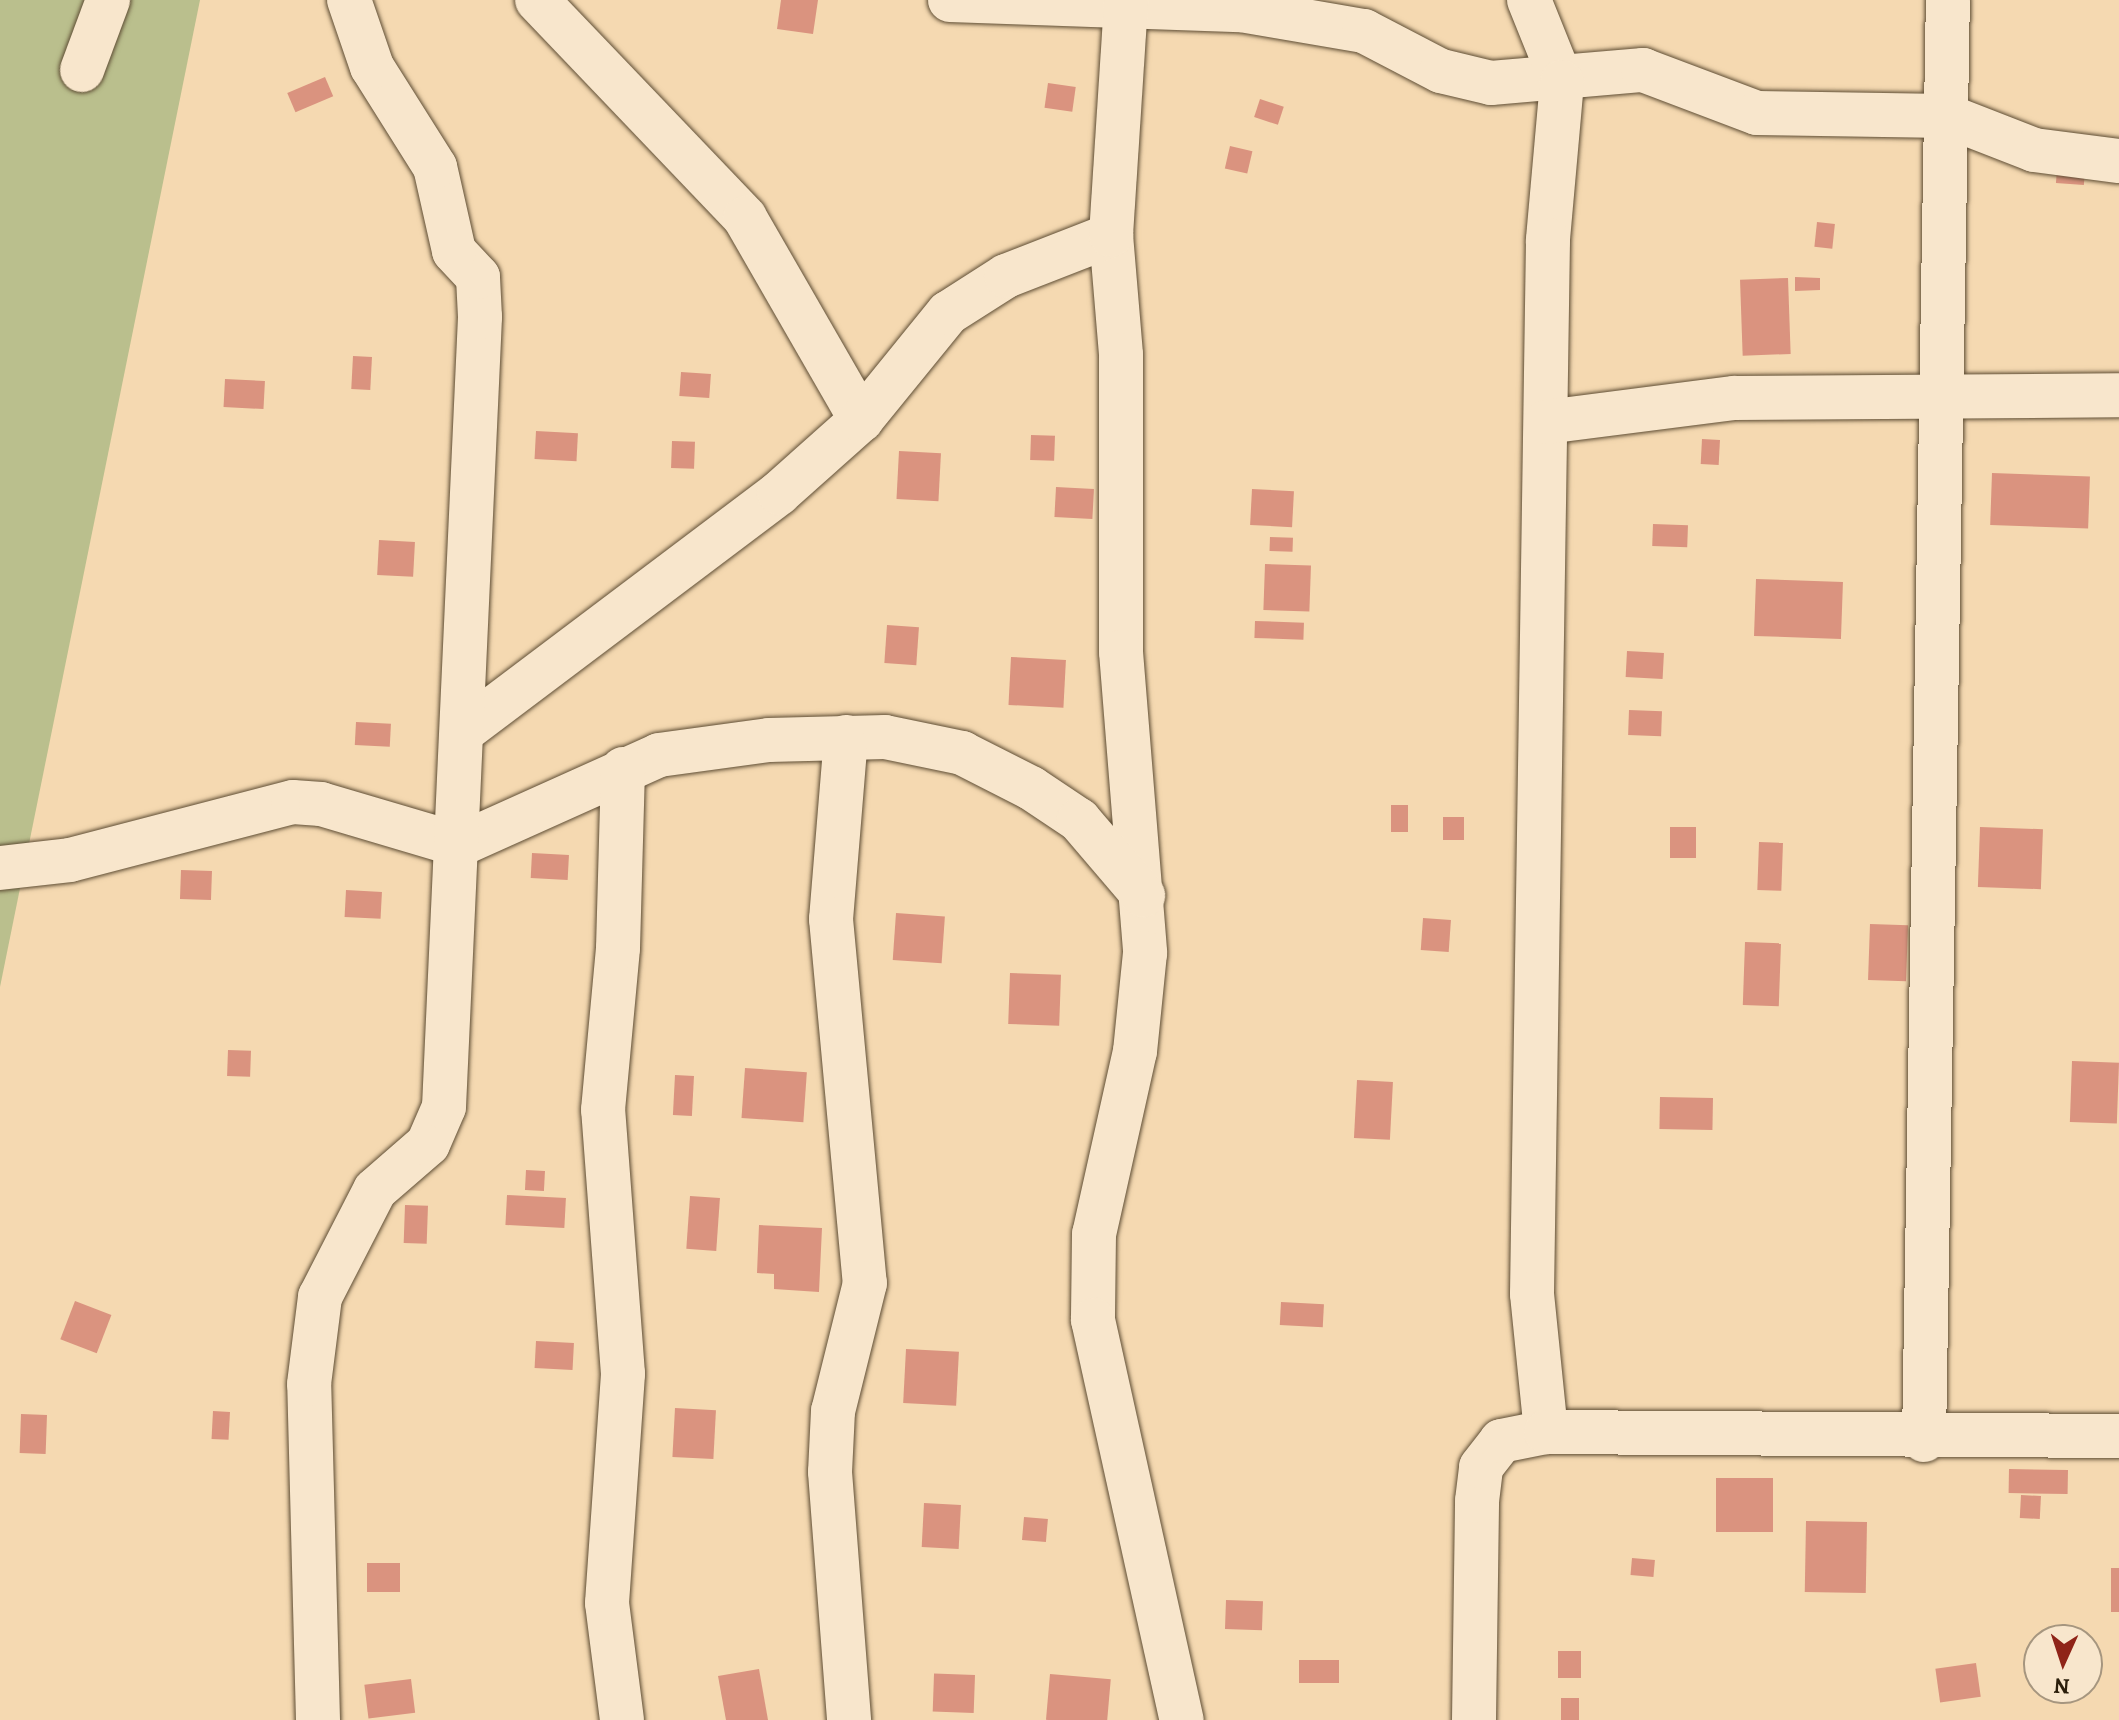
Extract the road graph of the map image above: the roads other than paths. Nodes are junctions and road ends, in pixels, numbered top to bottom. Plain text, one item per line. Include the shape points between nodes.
1 (108, 0) edge
2 (349, 0) edge
3 (537, 0) edge
4 (950, 0) edge
5 (1529, 0) edge
6 (1948, 0) edge
7 (1126, 5) edge
8 (82, 70) dead end
9 (1562, 82) junction
10 (1947, 116) junction
11 (2119, 161) edge
12 (1111, 235) junction
13 (2119, 395) edge
14 (1939, 399) junction
15 (861, 420) junction
16 (1546, 422) junction
17 (466, 729) junction
18 (846, 737) junction
19 (623, 769) junction
20 (459, 845) junction
21 (0, 868) edge
22 (1143, 895) junction
23 (1546, 1432) junction
24 (2119, 1436) edge
25 (1924, 1440) junction
26 (318, 1720) edge
27 (622, 1720) edge
28 (849, 1720) edge
29 (1182, 1720) edge
30 (1474, 1720) edge

1 - 8 street
2 - 17 street via 372,67 435,167 454,251 478,277
3 - 15 street via 745,218
4 - 7 street
5 - 9 street
6 - 10 street
7 - 9 street via 1306,19 1364,31 1441,71 1491,83
7 - 12 street
9 - 10 street via 1643,70 1757,113
9 - 16 street via 1548,240
10 - 11 street via 2034,150
10 - 14 street
12 - 15 street via 1006,276 948,313
12 - 22 street via 1121,355 1121,652
13 - 14 street
14 - 16 street via 1734,398
14 - 25 street
15 - 17 street via 755,512
16 - 23 street via 1532,1294
17 - 20 street
18 - 19 street via 659,755
18 - 22 street via 885,737 962,753 1031,788 1079,820
18 - 28 street via 831,919 865,1283 833,1411 830,1472
19 - 20 street
19 - 27 street via 618,948 603,1110 623,1374 607,1603
20 - 21 street via 293,802 70,860
20 - 26 street via 450,888 444,1107 428,1144 375,1190 320,1297 309,1384
22 - 29 street via 1135,1051 1094,1234 1093,1320
23 - 25 street
23 - 30 street via 1501,1441 1481,1467
24 - 25 street

